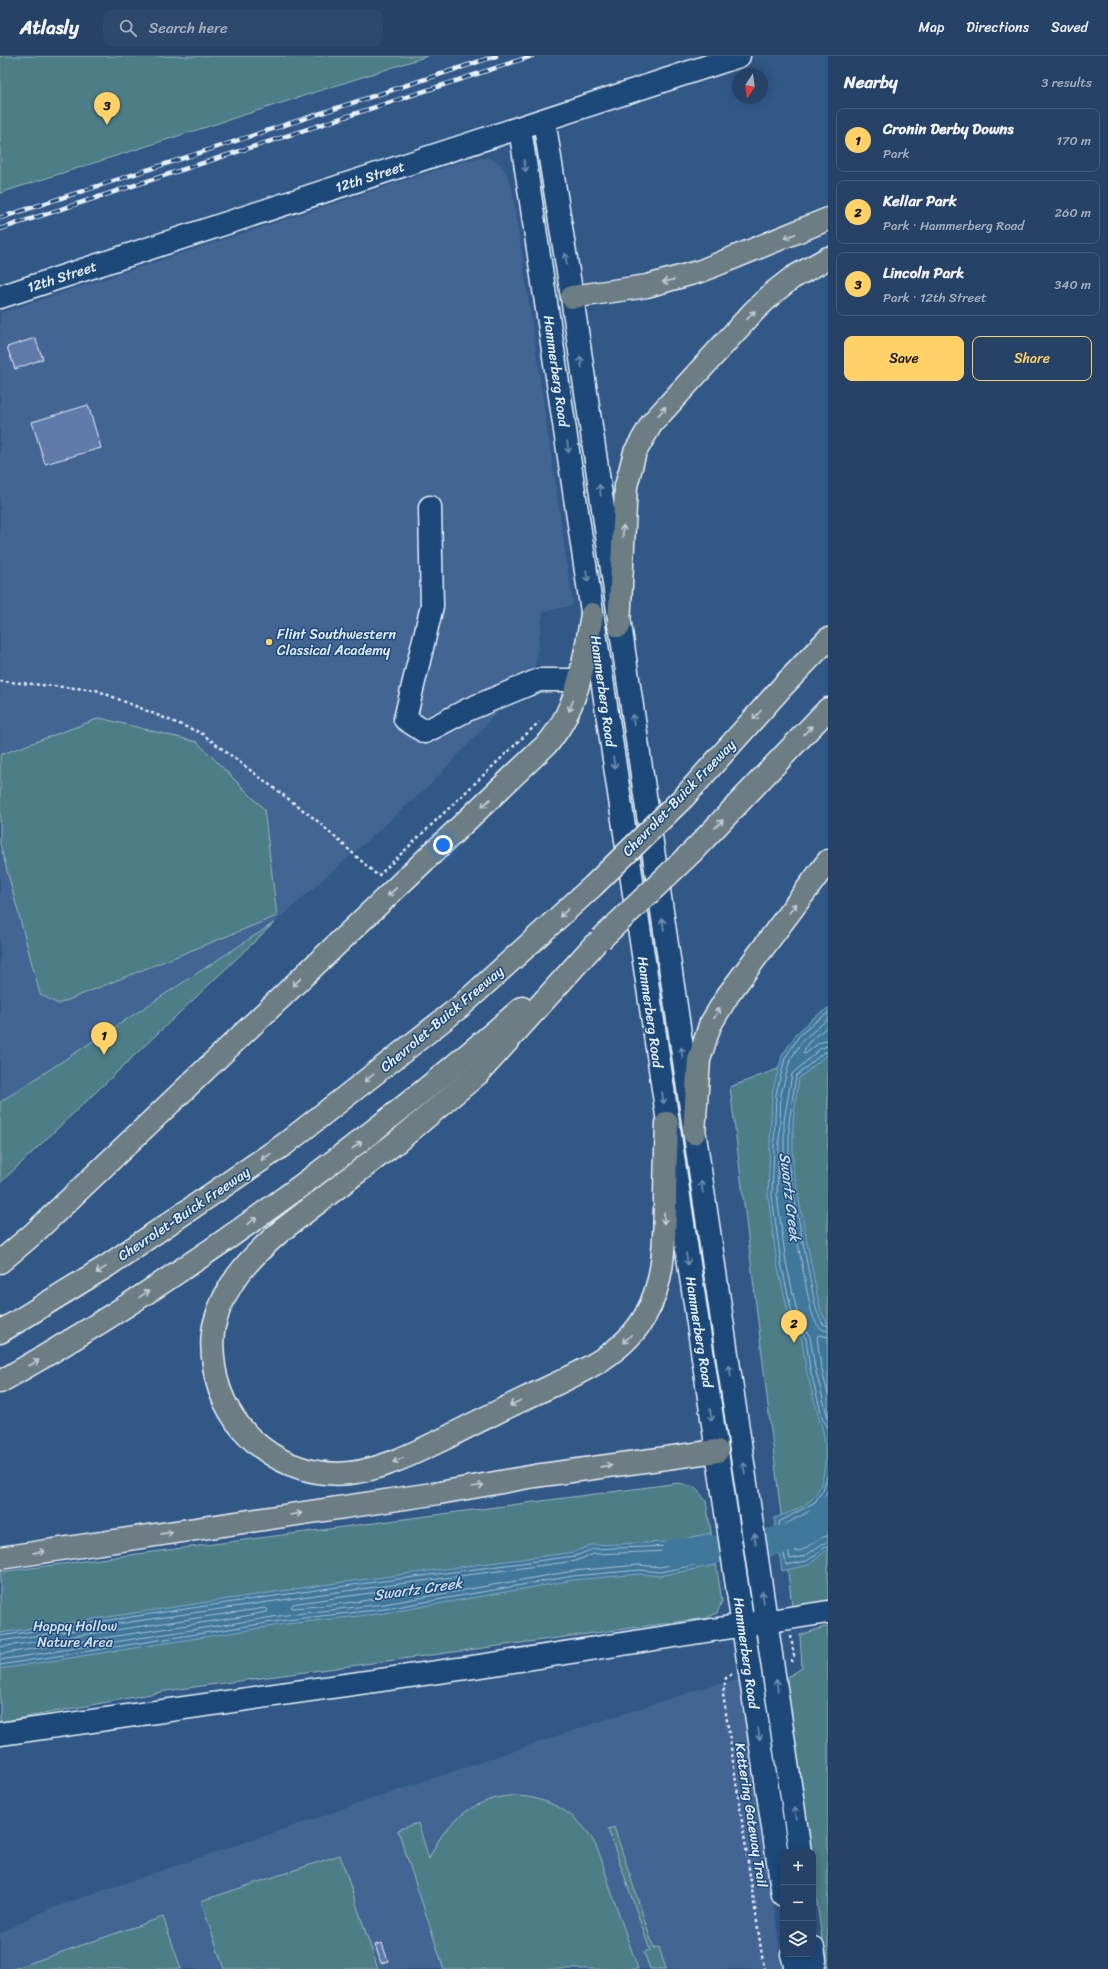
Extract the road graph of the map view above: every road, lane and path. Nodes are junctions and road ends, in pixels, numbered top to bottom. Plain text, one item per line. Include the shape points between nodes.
1 (739, 56) edge
2 (544, 120) junction
3 (520, 128) junction
4 (828, 219) edge
5 (828, 258) edge
6 (0, 297) edge
7 (572, 297) junction
8 (550, 327) junction
9 (430, 507) dead end
10 (592, 614) junction
11 (828, 623) edge
12 (619, 626) junction
13 (828, 639) edge
14 (579, 680) junction
15 (0, 681) edge
16 (782, 686) junction
17 (828, 709) edge
18 (541, 719) dead end
19 (828, 861) edge
20 (598, 942) junction
21 (667, 1123) junction
22 (694, 1133) junction
23 (0, 1262) edge
24 (0, 1332) edge
25 (0, 1382) edge
26 (738, 1423) junction
27 (717, 1451) junction
28 (0, 1558) edge
29 (828, 1612) edge
30 (789, 1619) junction
31 (767, 1622) junction
32 (742, 1626) junction
33 (789, 1664) dead end
34 (739, 1672) dead end
35 (0, 1734) edge
36 (800, 1849) edge
37 (781, 1885) edge
38 (793, 1957) edge
39 (814, 1957) edge
40 (764, 1969) edge
41 (796, 1969) edge
42 (813, 1969) edge

1 - 2 street, 12th Street
2 - 3 street, 12th Street
7 -> 2 street, Hammerberg Road
3 - 6 street, 12th Street
3 -> 8 street, Hammerberg Road
4 -> 7 highway via 702,271 629,289
12 -> 5 highway via 626,486 630,468 643,437 664,409 774,292 792,278
7 - 8 street via 558,308
12 -> 7 street, Hammerberg Road
8 -> 10 street, Hammerberg Road
9 - 14 street via 432,606 405,720 425,732 467,710 539,680
10 - 14 highway
10 -> 21 street, Hammerberg Road
11 - 16 highway
22 -> 12 street, Hammerberg Road
13 - 16 highway, Chevrolet-Buick Freeway
14 -> 23 highway via 561,726 538,754 33,1234
15 - 18 path via 96,690 202,733 316,819 378,876
16 -> 24 highway, Chevrolet-Buick Freeway, bridge via 684,798 593,886 461,1006 285,1144 107,1266
20 -> 17 highway, bridge via 692,852
22 -> 19 highway via 699,1060 710,1025 728,994
21 -> 20 highway via 664,1251 657,1287 645,1317 634,1332 609,1354 579,1372 414,1453 373,1469 350,1473 310,1471 281,1460 244,1433 232,1417 216,1381 212,1341 220,1305 238,1273 282,1230 479,1073
25 -> 20 highway via 94,1327 338,1160 412,1102
21 -> 27 street, Hammerberg Road
26 -> 22 street, Hammerberg Road
26 - 27 street via 730,1440
31 -> 26 street, Hammerberg Road
28 -> 27 highway via 439,1493 534,1476
27 - 32 street, Hammerberg Road
29 - 30 street
30 - 31 street
30 - 33 path via 794,1656
31 - 32 street
36 -> 31 street, Hammerberg Road
32 - 35 street
32 -> 37 street, Hammerberg Road
34 - 40 path, Kettering Gateway Trail via 726,1678 723,1694
38 - 41 street
39 - 42 street

